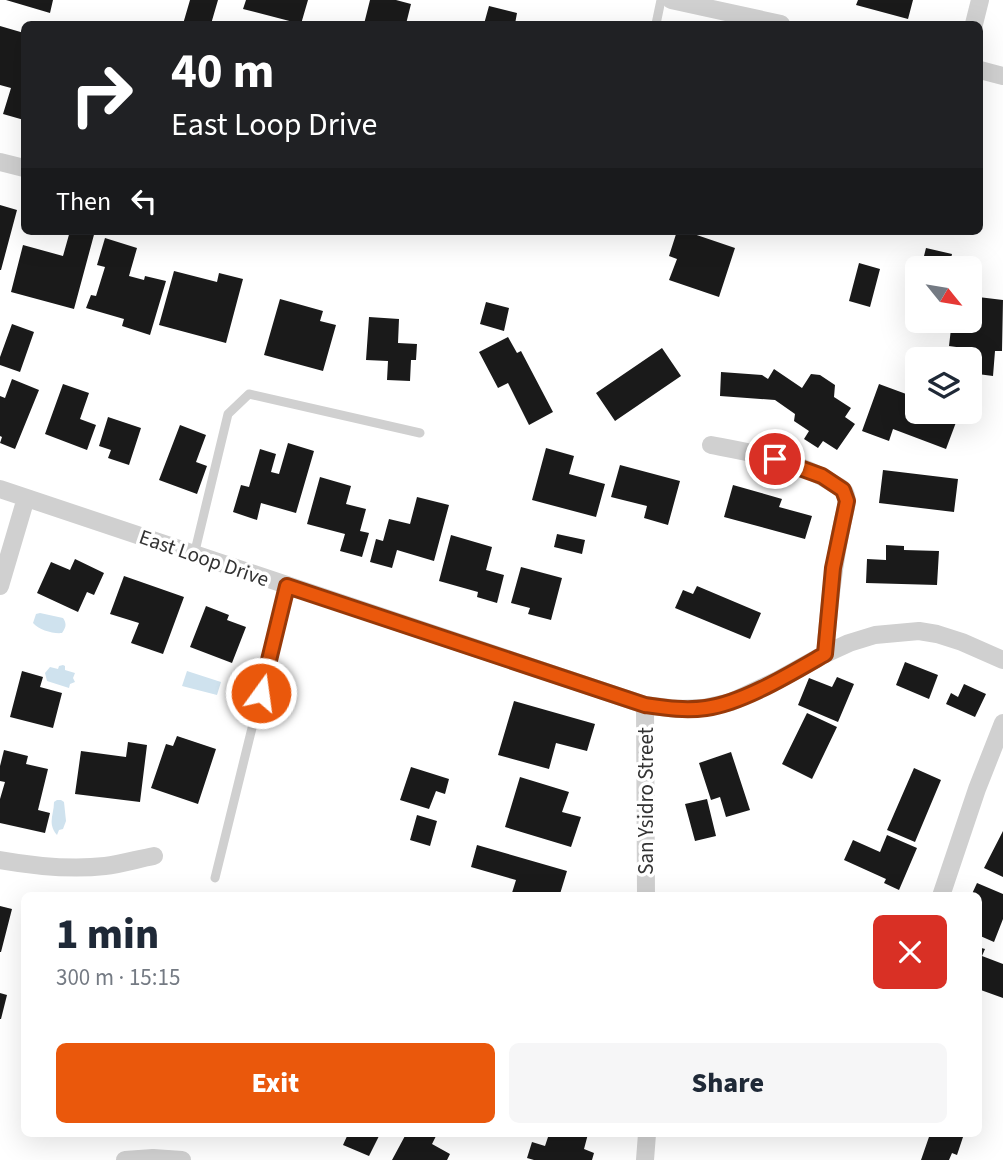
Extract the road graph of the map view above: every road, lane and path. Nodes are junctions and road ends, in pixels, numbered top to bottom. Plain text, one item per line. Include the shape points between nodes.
1 (661, 0) edge
2 (671, 0) edge
3 (980, 0) edge
4 (705, 4) edge
5 (657, 21) edge
6 (770, 21) edge
7 (975, 21) edge
8 (983, 71) edge
9 (1003, 76) edge
10 (0, 162) edge
11 (21, 167) edge
12 (420, 433) dead end
13 (711, 445) dead end
14 (0, 489) edge
15 (26, 498) junction
16 (194, 555) junction
17 (0, 586) edge
18 (287, 586) junction
19 (825, 654) junction
20 (1003, 660) edge
21 (645, 705) junction
22 (1003, 723) edge
23 (154, 856) dead end
24 (0, 860) edge
25 (215, 878) dead end
26 (646, 892) edge
27 (941, 892) edge
28 (647, 1137) edge
29 (125, 1160) edge
30 (182, 1160) edge
31 (645, 1160) edge

1 - 5 lane
2 - 4 street
3 - 7 street
4 - 6 street
8 - 9 street
10 - 11 street
12 - 16 lane via 249,394 228,414
13 - 19 street via 794,465 843,490 847,501 832,573
14 - 15 street, East Loop Drive
15 - 16 street, East Loop Drive
15 - 17 street
16 - 18 street, East Loop Drive
18 - 21 street, East Loop Drive
18 - 25 lane
19 - 20 street, East Loop Drive via 875,635 919,631
19 - 21 street, East Loop Drive via 723,704 677,709
21 - 26 street, San Ysidro Street
22 - 27 street
23 - 24 street via 71,867
28 - 31 street
29 - 30 street

